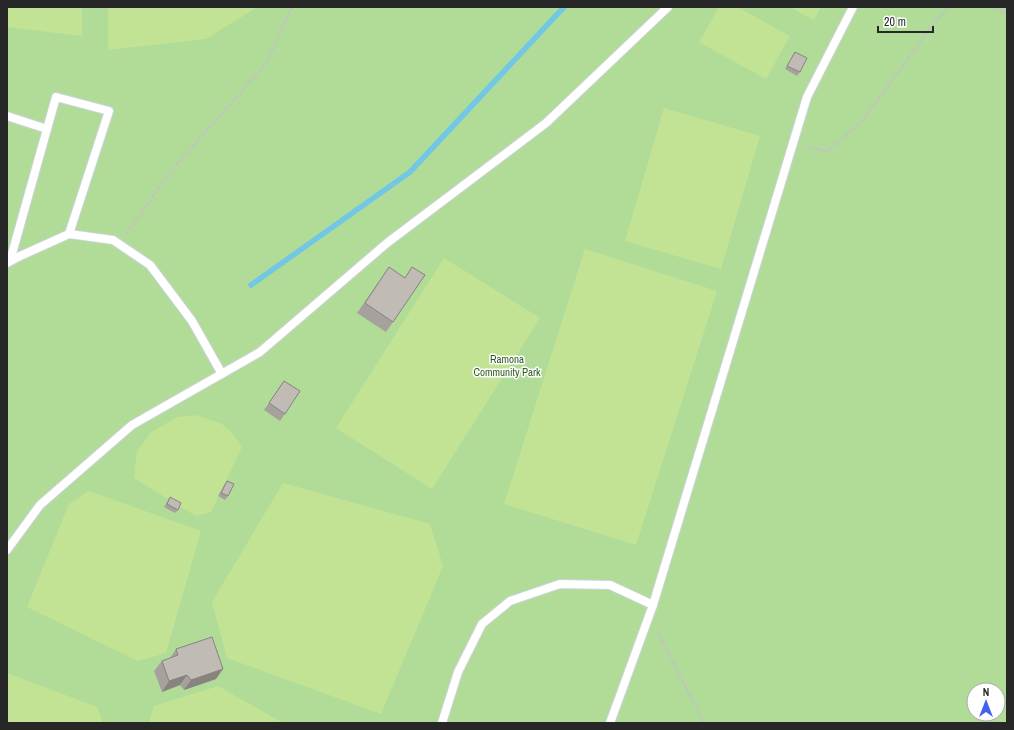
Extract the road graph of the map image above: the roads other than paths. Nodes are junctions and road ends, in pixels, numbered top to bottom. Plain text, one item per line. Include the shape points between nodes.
1 (668, 7) edge
2 (854, 7) edge
3 (7, 116) edge
4 (47, 129) junction
5 (69, 234) junction
6 (9, 262) edge
7 (222, 374) junction
8 (7, 550) edge
9 (653, 604) junction
10 (442, 723) edge
11 (610, 723) edge

1 - 7 lane via 546,123 387,243 260,352
2 - 9 lane via 807,97
3 - 4 lane
4 - 5 lane via 56,97 110,111
4 - 6 lane
5 - 6 lane
5 - 7 lane via 113,240 150,265 192,321
7 - 8 lane via 132,426 40,505
9 - 10 lane via 610,585 560,584 510,601 482,624 458,672
9 - 11 lane

